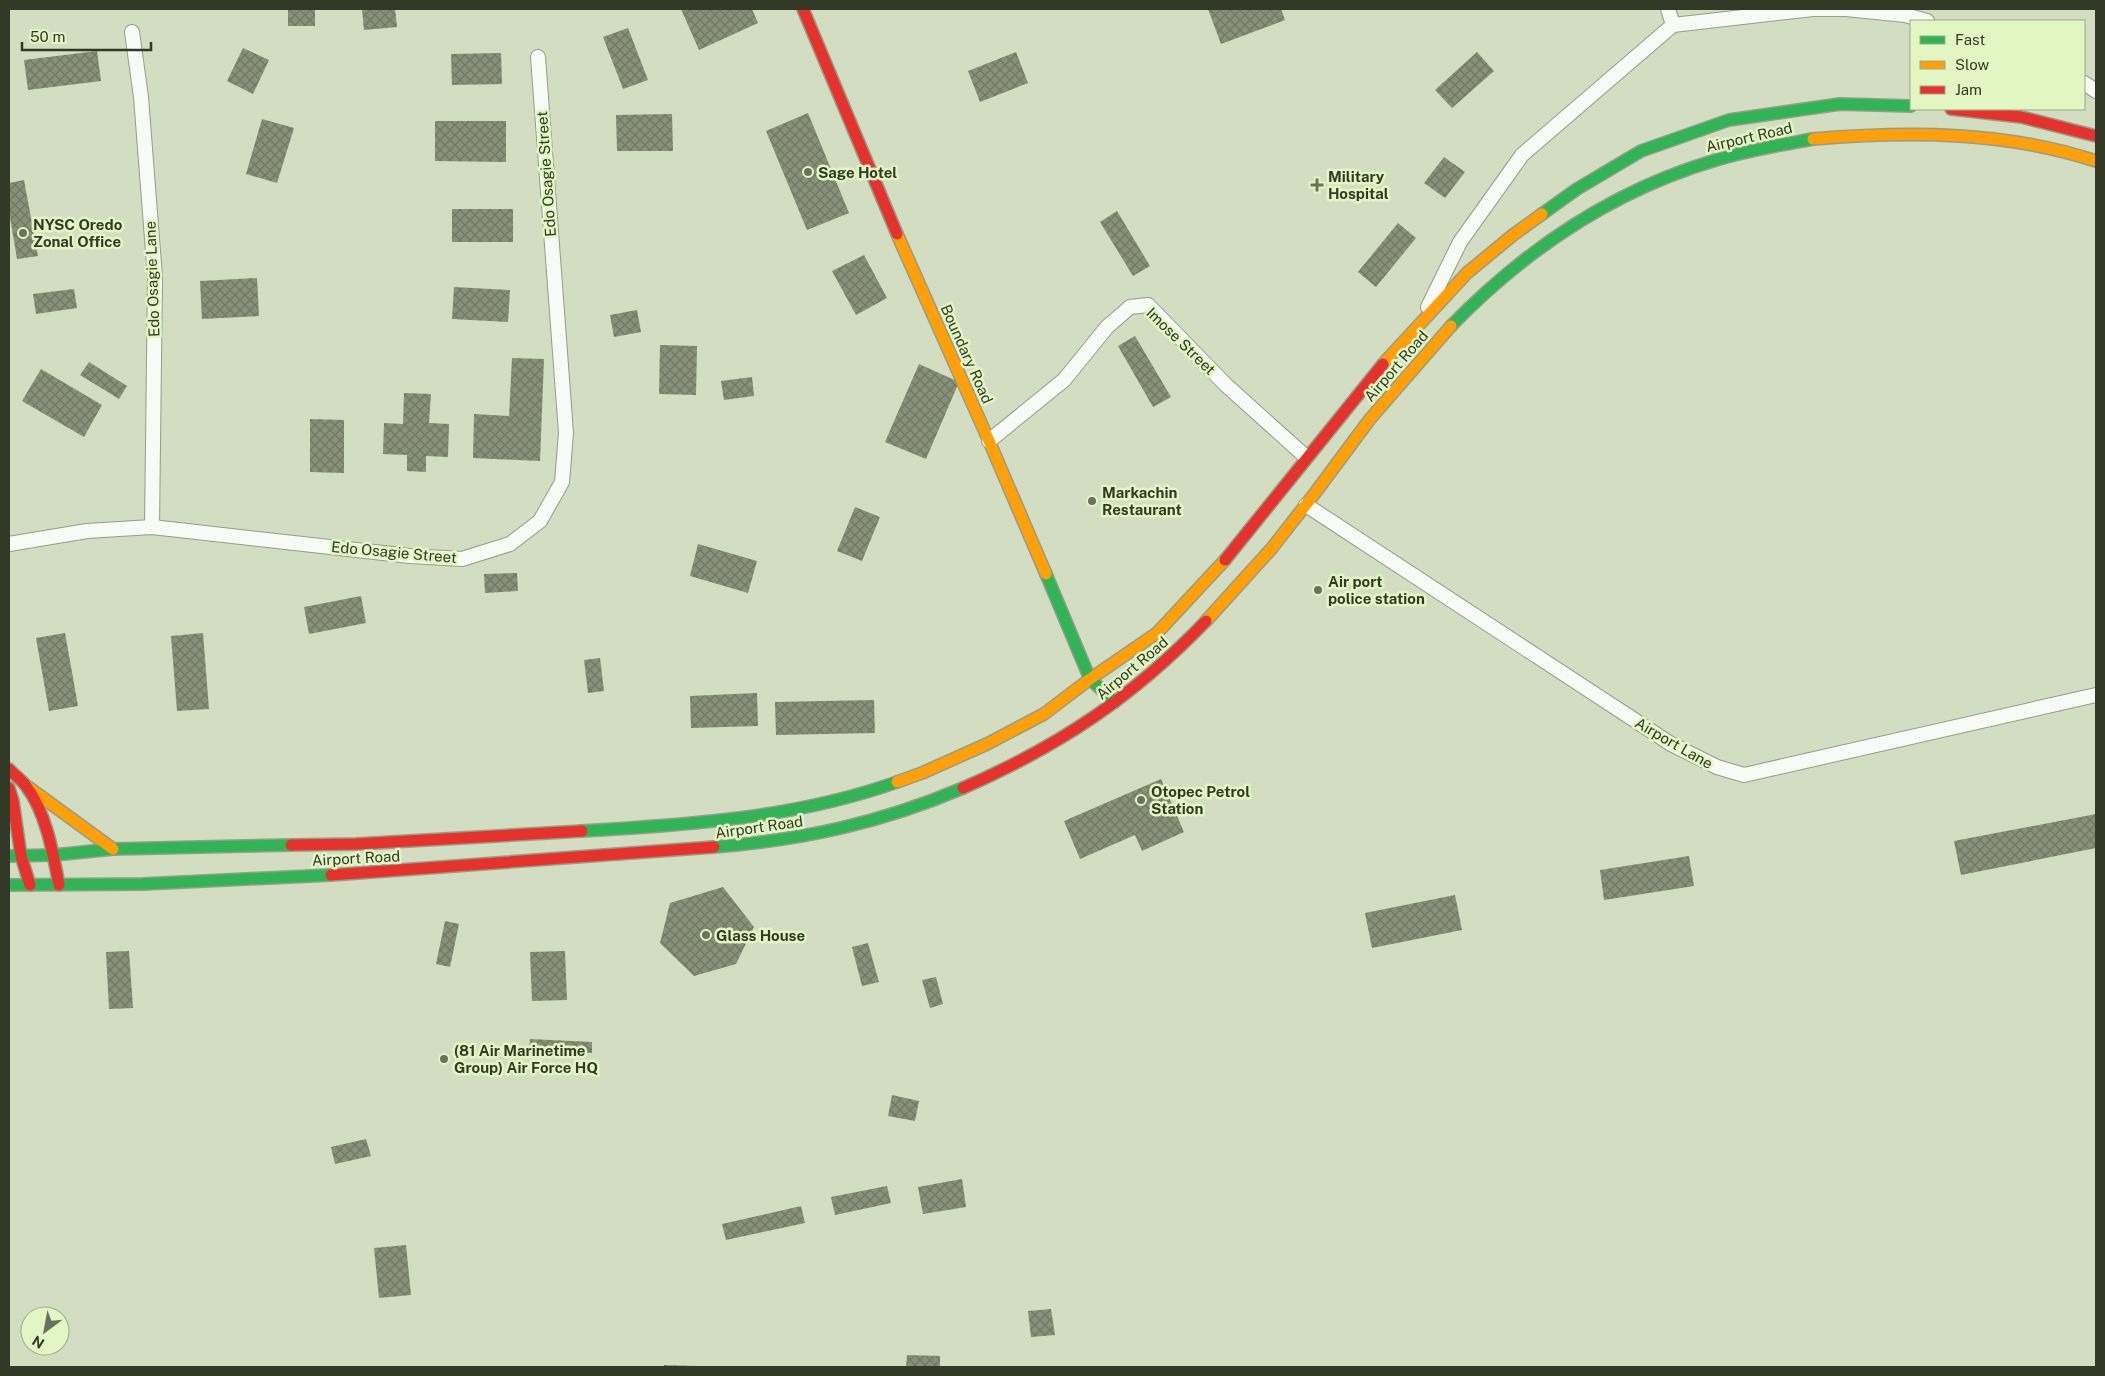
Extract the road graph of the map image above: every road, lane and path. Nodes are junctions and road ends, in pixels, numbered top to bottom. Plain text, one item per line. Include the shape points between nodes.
1 (803, 9) edge
2 (1668, 9) edge
3 (1847, 9) edge
4 (1778, 10) edge
5 (1924, 20) edge
6 (1673, 25) junction
7 (132, 32) dead end
8 (538, 56) dead end
9 (2085, 84) edge
10 (2096, 91) edge
11 (1910, 106) edge
12 (1960, 110) edge
13 (2096, 136) edge
14 (2096, 161) edge
15 (1429, 331) junction
16 (989, 441) junction
17 (1306, 457) junction
18 (1306, 505) junction
19 (152, 527) junction
20 (9, 544) edge
21 (1090, 679) junction
22 (2096, 696) edge
23 (1115, 702) junction
24 (9, 769) edge
25 (22, 782) junction
26 (9, 788) edge
27 (113, 849) junction
28 (54, 855) junction
29 (15, 856) edge
30 (9, 885) edge
31 (30, 885) junction
32 (59, 885) junction

1 - 16 main road, Boundary Road via 902,247
2 - 6 street
3 - 4 street
3 - 5 street via 1905,14
4 - 6 street
6 - 15 street via 1522,155 1460,242
7 - 19 street, Edo Osagie Lane via 141,97 155,277
8 - 19 street, Edo Osagie Street via 566,433 562,482 540,521 510,544 462,559
9 - 10 street
11 - 15 main road, Airport Road via 1840,104 1729,120 1642,151 1577,189 1467,273
12 - 13 main road via 2021,117
14 - 15 main road, Airport Road via 2008,139 1921,133 1784,142 1692,166 1611,203 1548,241
15 - 17 main road, Airport Road via 1388,357
15 - 18 main road, Airport Road
16 - 17 street, Imose Street via 1064,380 1107,328 1130,308 1148,305 1226,385
16 - 21 main road, Boundary Road
17 - 21 main road, Airport Road via 1214,574 1157,633
18 - 22 street, Airport Lane via 1671,744 1717,767 1744,775
18 - 23 main road, Airport Road via 1201,627 1152,674
19 - 20 street, Edo Osagie Street via 87,531
21 - 23 main road, Boundary Road
21 - 27 main road, Airport Road via 1044,714 922,773 860,795 776,813 676,826 356,844
23 - 32 main road, Airport Road via 1043,750 988,777 923,804 856,826 807,836 722,847 460,868
24 - 25 main road
25 - 27 main road
25 - 28 main road via 36,805
26 - 29 main road via 13,801
27 - 28 main road, Airport Road
28 - 29 main road, Airport Road
28 - 32 main road
29 - 31 main road
30 - 31 main road, Airport Road
31 - 32 main road, Airport Road

